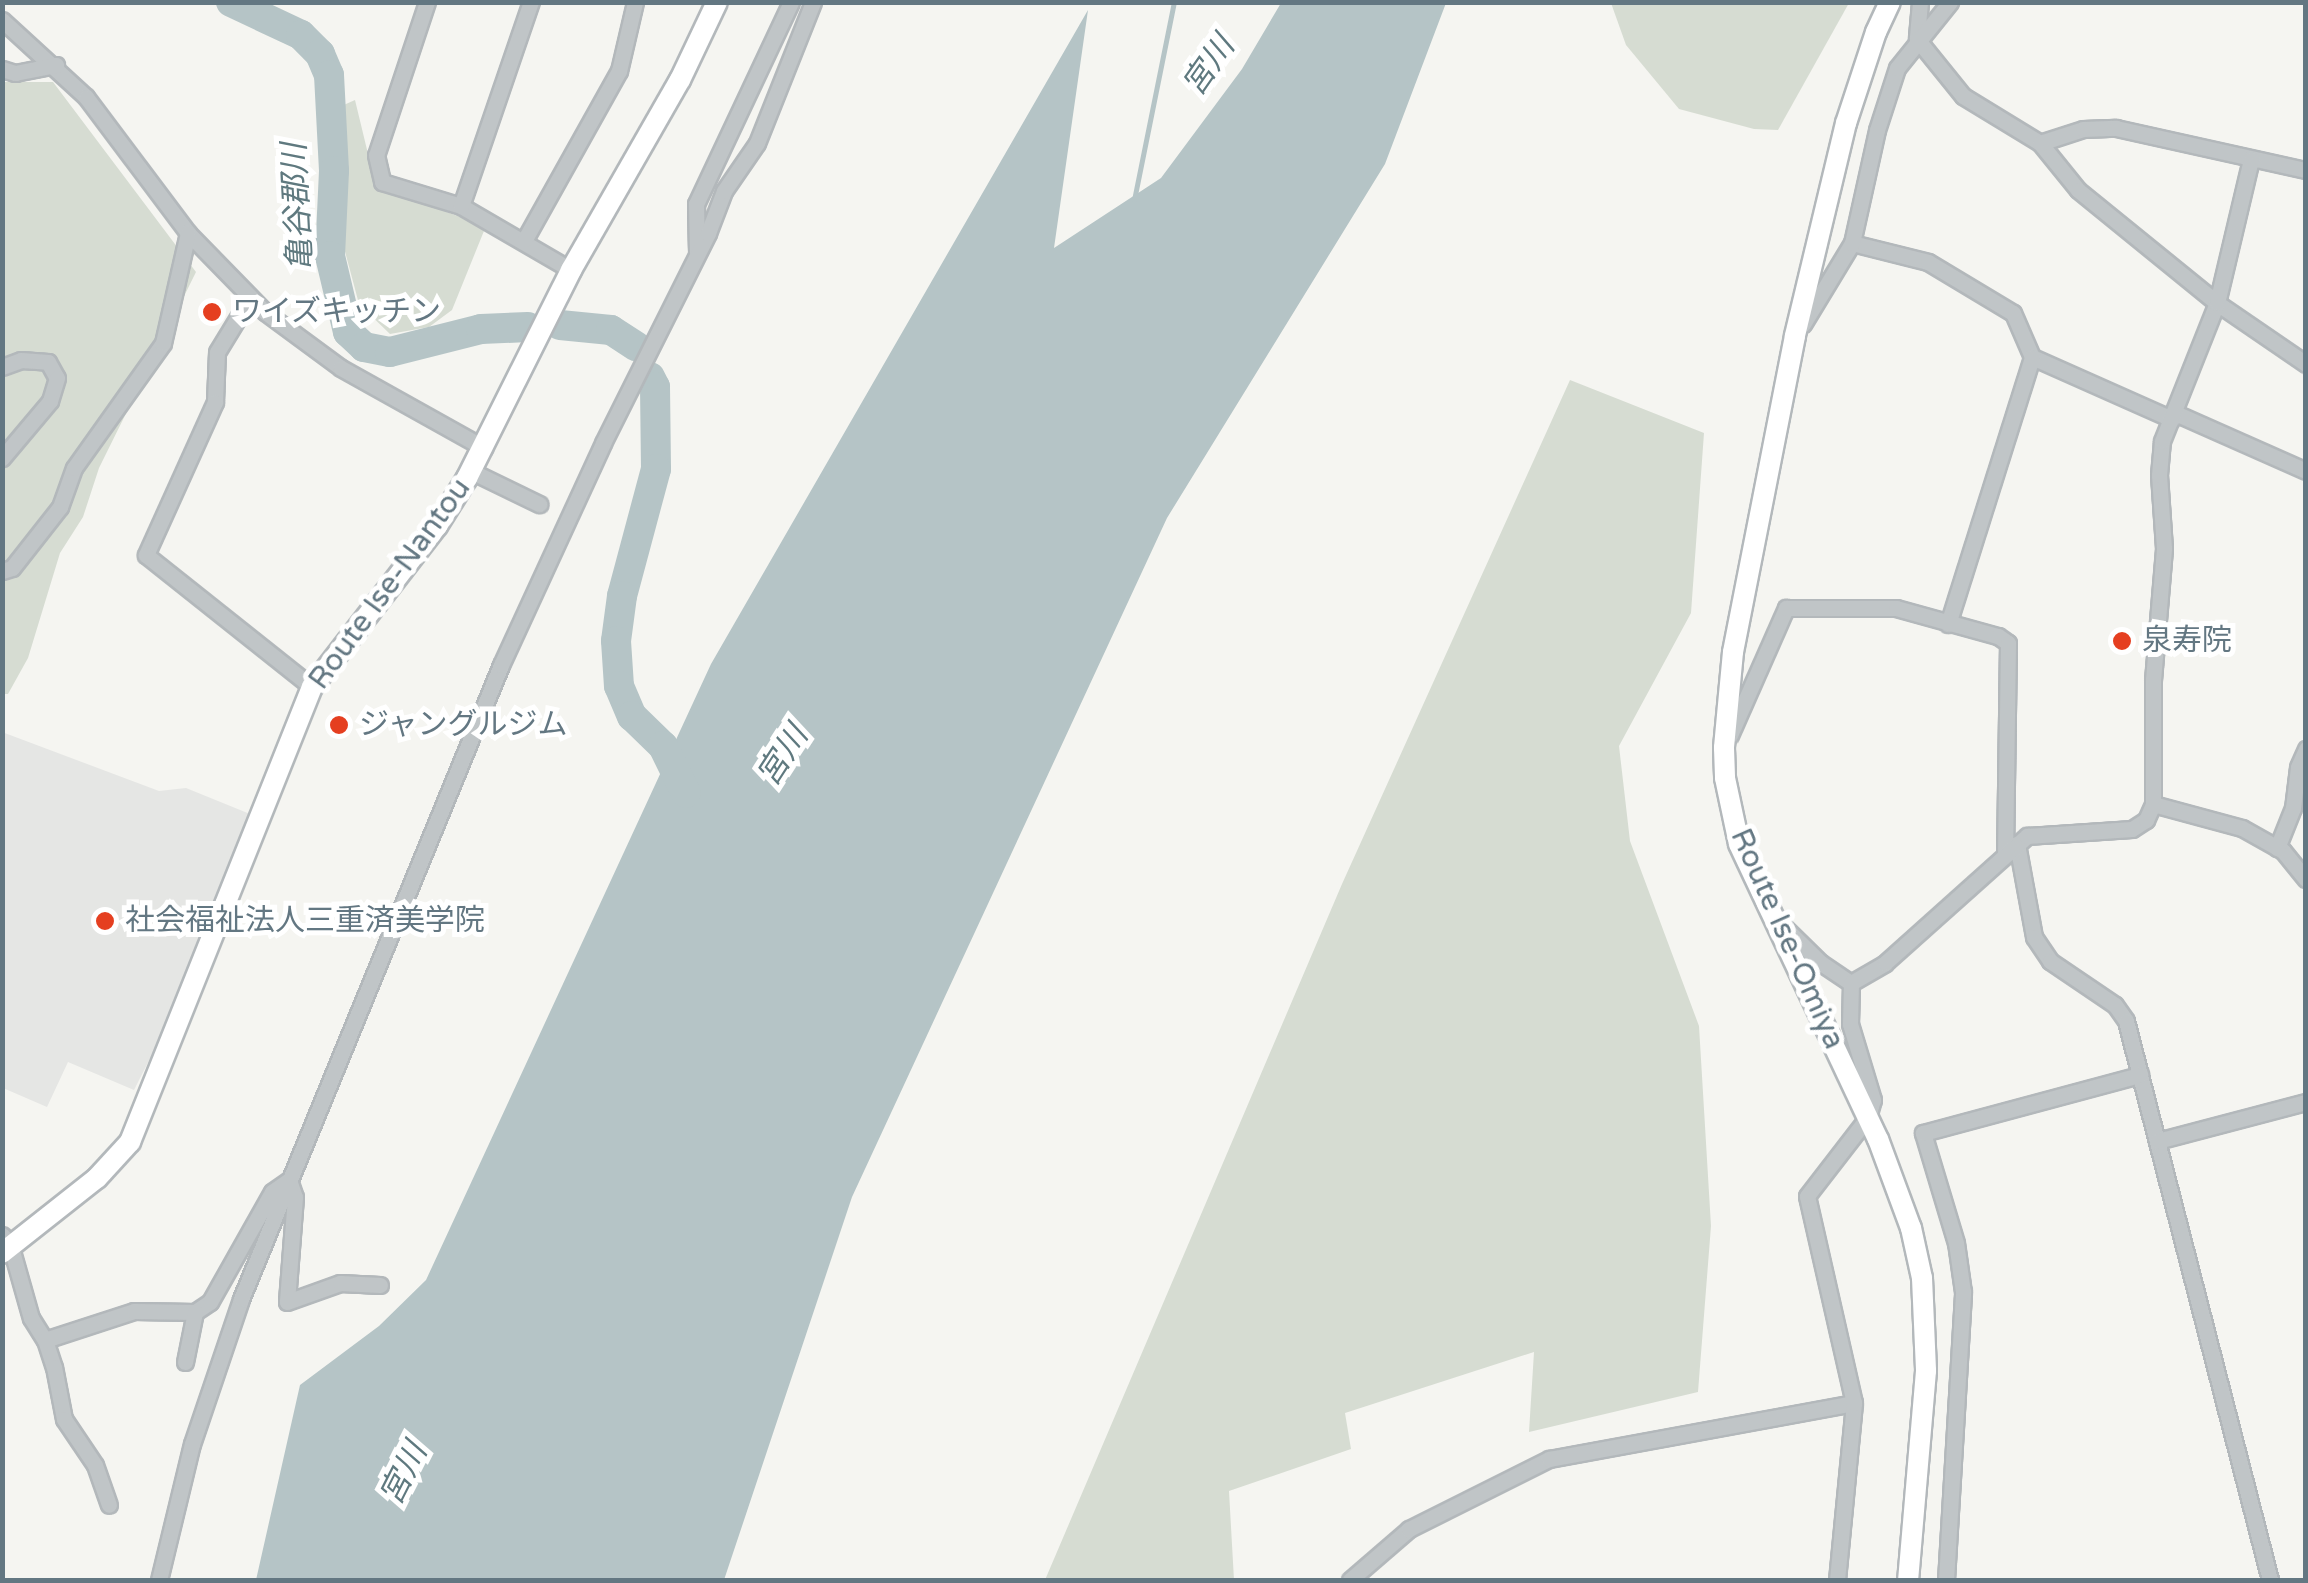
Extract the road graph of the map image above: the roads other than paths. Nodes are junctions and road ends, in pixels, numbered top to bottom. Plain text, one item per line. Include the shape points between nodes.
1 (427, 2) edge
2 (531, 2) edge
3 (636, 2) edge
4 (717, 2) edge
5 (791, 2) edge
6 (813, 2) edge
7 (1890, 2) edge
8 (1920, 2) edge
9 (1950, 2) edge
10 (2, 20) edge
11 (1917, 40) junction
12 (56, 65) junction
13 (2, 69) edge
14 (2040, 143) junction
15 (2250, 159) junction
16 (2306, 170) edge
17 (461, 206) junction
18 (188, 233) junction
19 (525, 239) junction
20 (1852, 244) junction
21 (697, 254) junction
22 (571, 270) junction
23 (250, 298) junction
24 (2217, 303) junction
25 (1796, 336) junction
26 (2032, 357) junction
27 (2306, 364) edge
28 (2, 367) edge
29 (2174, 416) junction
30 (484, 448) junction
31 (2, 458) edge
32 (470, 471) junction
33 (2306, 471) edge
34 (539, 504) dead end
35 (2, 572) edge
36 (1948, 624) junction
37 (312, 687) junction
38 (1724, 748) junction
39 (2306, 749) edge
40 (2153, 804) junction
41 (2277, 848) junction
42 (2012, 849) junction
43 (2306, 879) edge
44 (1774, 918) junction
45 (1852, 982) junction
46 (2140, 1075) junction
47 (2306, 1102) edge
48 (1868, 1117) junction
49 (2157, 1141) junction
50 (289, 1180) junction
51 (5, 1244) edge
52 (380, 1285) dead end
53 (196, 1312) junction
54 (45, 1340) junction
55 (185, 1362) dead end
56 (1854, 1403) junction
57 (109, 1505) dead end
58 (159, 1580) edge
59 (1350, 1580) edge
60 (1838, 1580) edge
61 (1908, 1580) edge
62 (1946, 1580) edge
63 (2270, 1580) edge

1 - 17 street via 376,155 382,182
2 - 17 street
3 - 19 street via 619,70
4 - 22 main road, Route Ise-Nantou
5 - 21 street via 696,204
6 - 21 street via 758,144 724,191
7 - 25 main road, Route Ise-Omiya via 1846,123
8 - 11 street
9 - 11 street
10 - 12 street
11 - 14 street via 1963,96
11 - 20 street via 1896,68
12 - 13 street
12 - 18 street via 129,149
14 - 15 street via 2083,129 2116,128
14 - 24 street via 2078,190
15 - 16 street
15 - 24 street
17 - 19 street
18 - 23 street
18 - 35 street via 162,343 74,468 60,507
19 - 22 street via 523,244
20 - 25 street
20 - 26 street via 1928,262 2012,314
21 - 50 street via 500,665
22 - 30 main road, Route Ise-Nantou
23 - 30 street via 341,368
23 - 37 street via 217,352 215,402 146,555
24 - 27 street
24 - 29 street
25 - 38 main road, Route Ise-Omiya via 1734,652
26 - 29 street
26 - 36 street
28 - 31 street via 48,362 57,378 50,401
29 - 33 street
29 - 40 street via 2162,441 2159,475 2164,548 2152,680
30 - 32 main road, Route Ise-Nantou
32 - 34 street
32 - 37 main road, Route Ise-Nantou via 438,526
36 - 38 street via 1896,608 1786,608
36 - 42 street via 2008,643
37 - 51 main road, Route Ise-Nantou via 130,1142 98,1178
38 - 44 main road, Route Ise-Omiya via 1739,844
39 - 41 street
40 - 41 street via 2242,828
40 - 42 street via 2146,820 2132,828 2027,836
41 - 43 street
42 - 45 street via 1884,963
42 - 46 street via 2034,938 2050,961 2115,1006 2126,1021
44 - 45 street
44 - 48 main road, Route Ise-Omiya
45 - 48 street via 1850,1024 1873,1100
46 - 49 street
46 - 62 street via 1923,1133 1956,1243 1963,1292
47 - 49 street
48 - 56 street via 1807,1196
48 - 61 main road, Route Ise-Omiya via 1896,1182 1922,1278 1926,1371
49 - 63 street
50 - 52 street via 295,1198 287,1302 340,1284
50 - 53 street via 272,1192 210,1302
50 - 58 street via 217,1366
51 - 54 street
53 - 54 street via 134,1311
53 - 55 street
54 - 57 street via 64,1419 96,1465
56 - 59 street via 1549,1459 1409,1529
56 - 60 street

